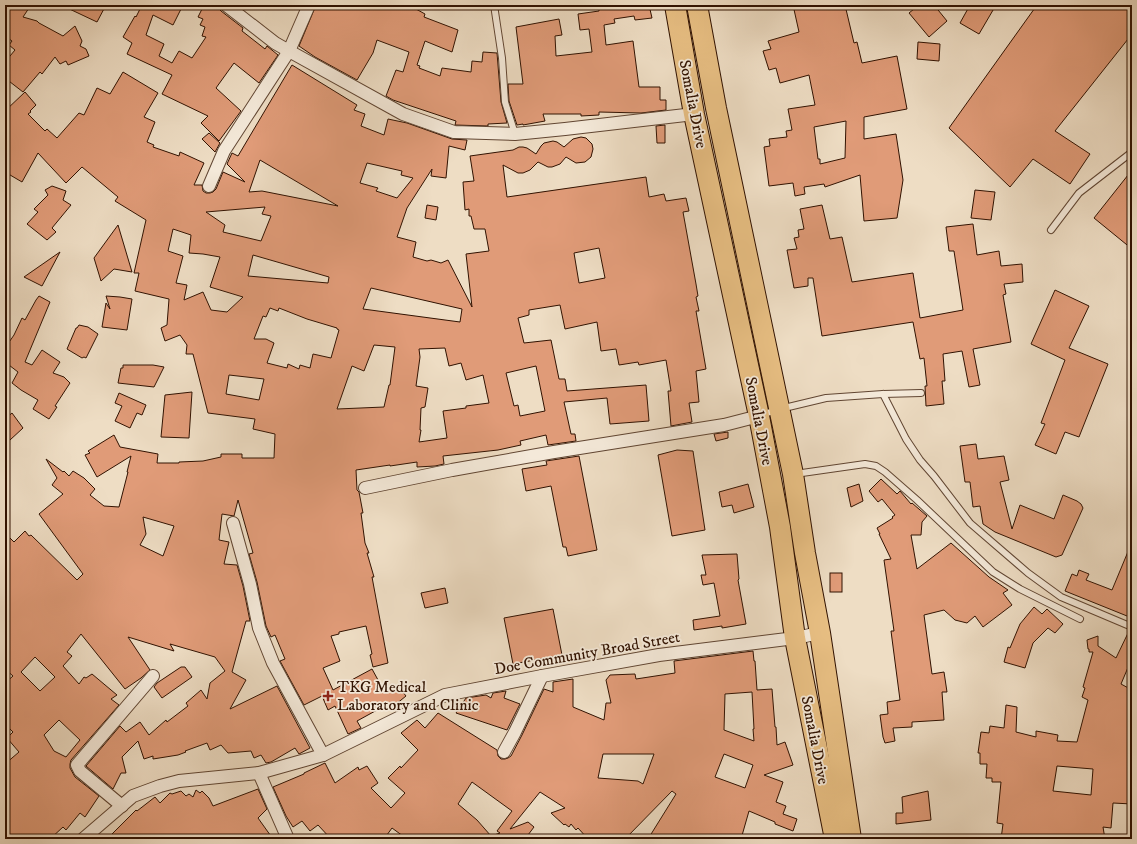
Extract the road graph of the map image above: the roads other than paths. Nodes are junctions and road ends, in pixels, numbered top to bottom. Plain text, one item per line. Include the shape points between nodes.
1 (226, 5) edge
2 (309, 5) edge
3 (494, 5) edge
4 (675, 5) edge
5 (697, 5) edge
6 (289, 51) junction
7 (694, 114) junction
8 (722, 132) junction
9 (514, 134) junction
10 (699, 138) junction
11 (1132, 152) edge
12 (209, 186) dead end
13 (1051, 230) dead end
14 (921, 393) dead end
15 (884, 394) junction
16 (780, 409) junction
17 (759, 416) junction
18 (793, 474) junction
19 (365, 488) dead end
20 (233, 523) dead end
21 (1080, 619) dead end
22 (1132, 627) edge
23 (820, 633) junction
24 (795, 638) junction
25 (153, 676) dead end
26 (542, 676) junction
27 (504, 752) dead end
28 (323, 755) junction
29 (259, 772) junction
30 (122, 806) junction
31 (83, 839) edge
32 (288, 839) edge
33 (835, 839) edge
34 (851, 839) edge

1 - 6 street
2 - 6 street
3 - 9 lane via 505,102
4 - 7 main road, Somalia Drive
5 - 8 main road, Somalia Drive
6 - 9 street via 402,114 454,132
6 - 12 street via 224,151
7 - 9 street
7 - 10 main road, Somalia Drive
8 - 10 main road
8 - 16 main road, Somalia Drive
10 - 17 main road, Somalia Drive
11 - 13 lane via 1079,193
14 - 15 lane
15 - 16 lane via 826,398
15 - 22 lane via 906,439 970,523 1028,573 1061,597
16 - 17 lane
16 - 18 main road, Somalia Drive
17 - 19 street via 724,425 554,452
17 - 24 main road, Somalia Drive via 780,527
18 - 21 lane via 865,464 876,466 917,500 993,572 1020,589
18 - 23 main road, Somalia Drive
20 - 28 street via 259,628 273,663
23 - 24 street, Doe Community Broad Street
23 - 34 main road, Somalia Drive
24 - 26 street, Doe Community Broad Street via 659,655
24 - 33 main road, Somalia Drive
25 - 30 street via 77,765 80,771
26 - 27 street
26 - 28 street, Doe Community Broad Street via 445,695
28 - 29 street, Doe Community Broad Street
29 - 30 street, Doe Community Broad Street via 179,781 133,796
29 - 32 street
30 - 31 street, Doe Community Broad Street

